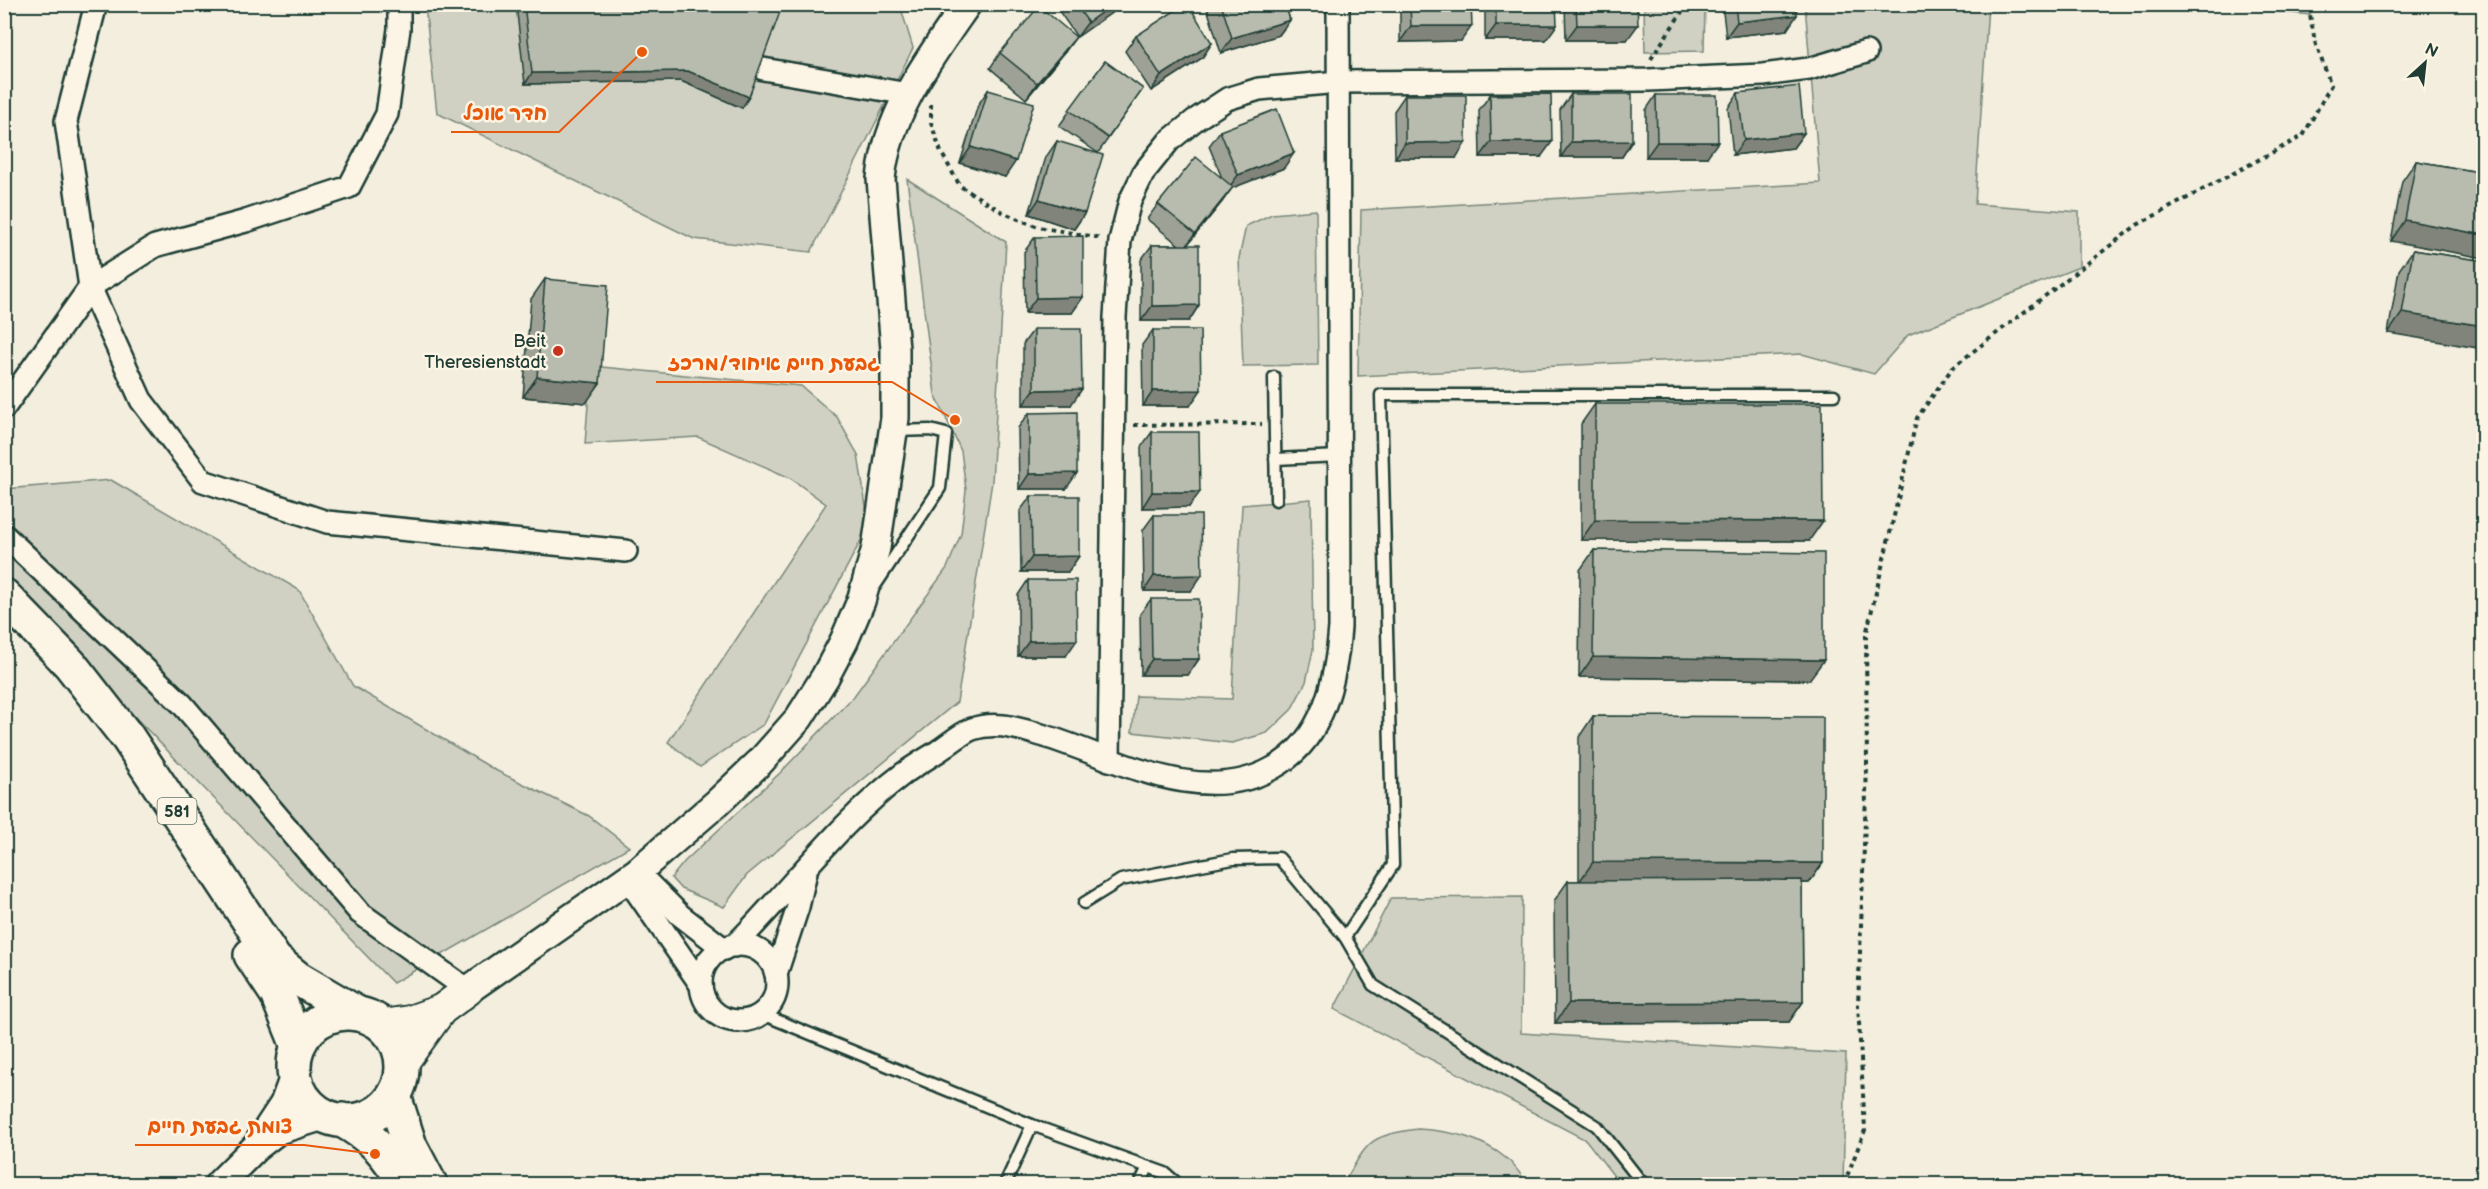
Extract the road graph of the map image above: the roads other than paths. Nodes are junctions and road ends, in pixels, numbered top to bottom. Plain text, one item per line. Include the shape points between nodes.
1 (96, 4) edge
2 (399, 4) edge
3 (967, 4) edge
4 (1338, 4) edge
5 (1866, 52) dead end
6 (764, 69) edge
7 (1339, 82) junction
8 (908, 94) junction
9 (90, 287) junction
10 (1274, 377) dead end
11 (1834, 395) dead end
12 (4, 408) edge
13 (894, 431) junction
14 (1340, 456) junction
15 (1275, 459) junction
16 (1276, 500) dead end
17 (4, 535) edge
18 (626, 551) dead end
19 (4, 596) edge
20 (4, 609) edge
21 (855, 616) junction
22 (1109, 760) junction
23 (807, 869) junction
24 (632, 874) junction
25 (1084, 903) dead end
26 (1345, 937) junction
27 (729, 947) junction
28 (776, 974) junction
29 (701, 985) junction
30 (468, 990) junction
31 (441, 1010) junction
32 (762, 1014) junction
33 (370, 1019) junction
34 (297, 1060) junction
35 (402, 1064) junction
36 (394, 1096) junction
37 (334, 1118) junction
38 (1032, 1125) junction
39 (256, 1147) junction
40 (1148, 1167) junction
41 (219, 1185) edge
42 (405, 1185) edge
43 (430, 1185) edge
44 (1005, 1185) edge
45 (1140, 1185) edge
46 (1179, 1185) edge
47 (1643, 1185) edge

1 - 9 street via 66,122
2 - 9 street via 387,114 349,187 154,246
3 - 8 street
4 - 7 street
5 - 7 street via 1809,69 1763,75
6 - 8 street
7 - 14 street
7 - 22 street via 1259,88 1227,99 1169,141 1143,172 1130,201 1120,241 1115,317
8 - 13 street via 883,155 881,179 895,349
9 - 12 street
9 - 18 street via 141,400 203,481 327,522
10 - 15 lane
11 - 26 lane via 1382,395 1393,865
13 - 21 street via 876,548
13 - 21 lane via 930,430 946,434 940,488
14 - 15 lane
14 - 22 street via 1337,662 1321,716 1306,741 1287,760 1265,773 1232,783 1187,782
15 - 16 lane
17 - 30 street via 182,704 360,913
19 - 33 main road, 581 via 70,664 128,738 275,960 297,978
20 - 34 main road, 581 via 84,707 143,790 277,994
21 - 24 street via 825,677 799,718 735,786
22 - 23 street via 1063,741 1001,724 971,730 903,774 845,826
23 - 27 street
23 - 28 street
24 - 27 street via 680,915
24 - 29 street
24 - 30 street
25 - 26 lane via 1121,880 1233,860 1279,858
26 - 47 lane via 1373,985 1597,1126
27 - 28 street via 756,949 767,957
27 - 29 street via 707,963
28 - 32 street via 777,993
29 - 32 street via 709,1007 729,1020 740,1022
30 - 31 main road
31 - 33 main road via 410,1021
31 - 35 main road
32 - 38 lane
33 - 34 main road via 340,1013 322,1020 308,1031
33 - 35 main road, 581 via 395,1039
34 - 37 main road, 581 via 300,1091
34 - 39 street via 284,1104
35 - 36 main road
36 - 37 main road via 367,1117
36 - 43 main road via 410,1146
37 - 39 street via 278,1130
37 - 42 main road, 581 via 374,1141
38 - 40 lane
38 - 44 lane
39 - 41 street
40 - 45 lane
40 - 46 lane via 1165,1173

